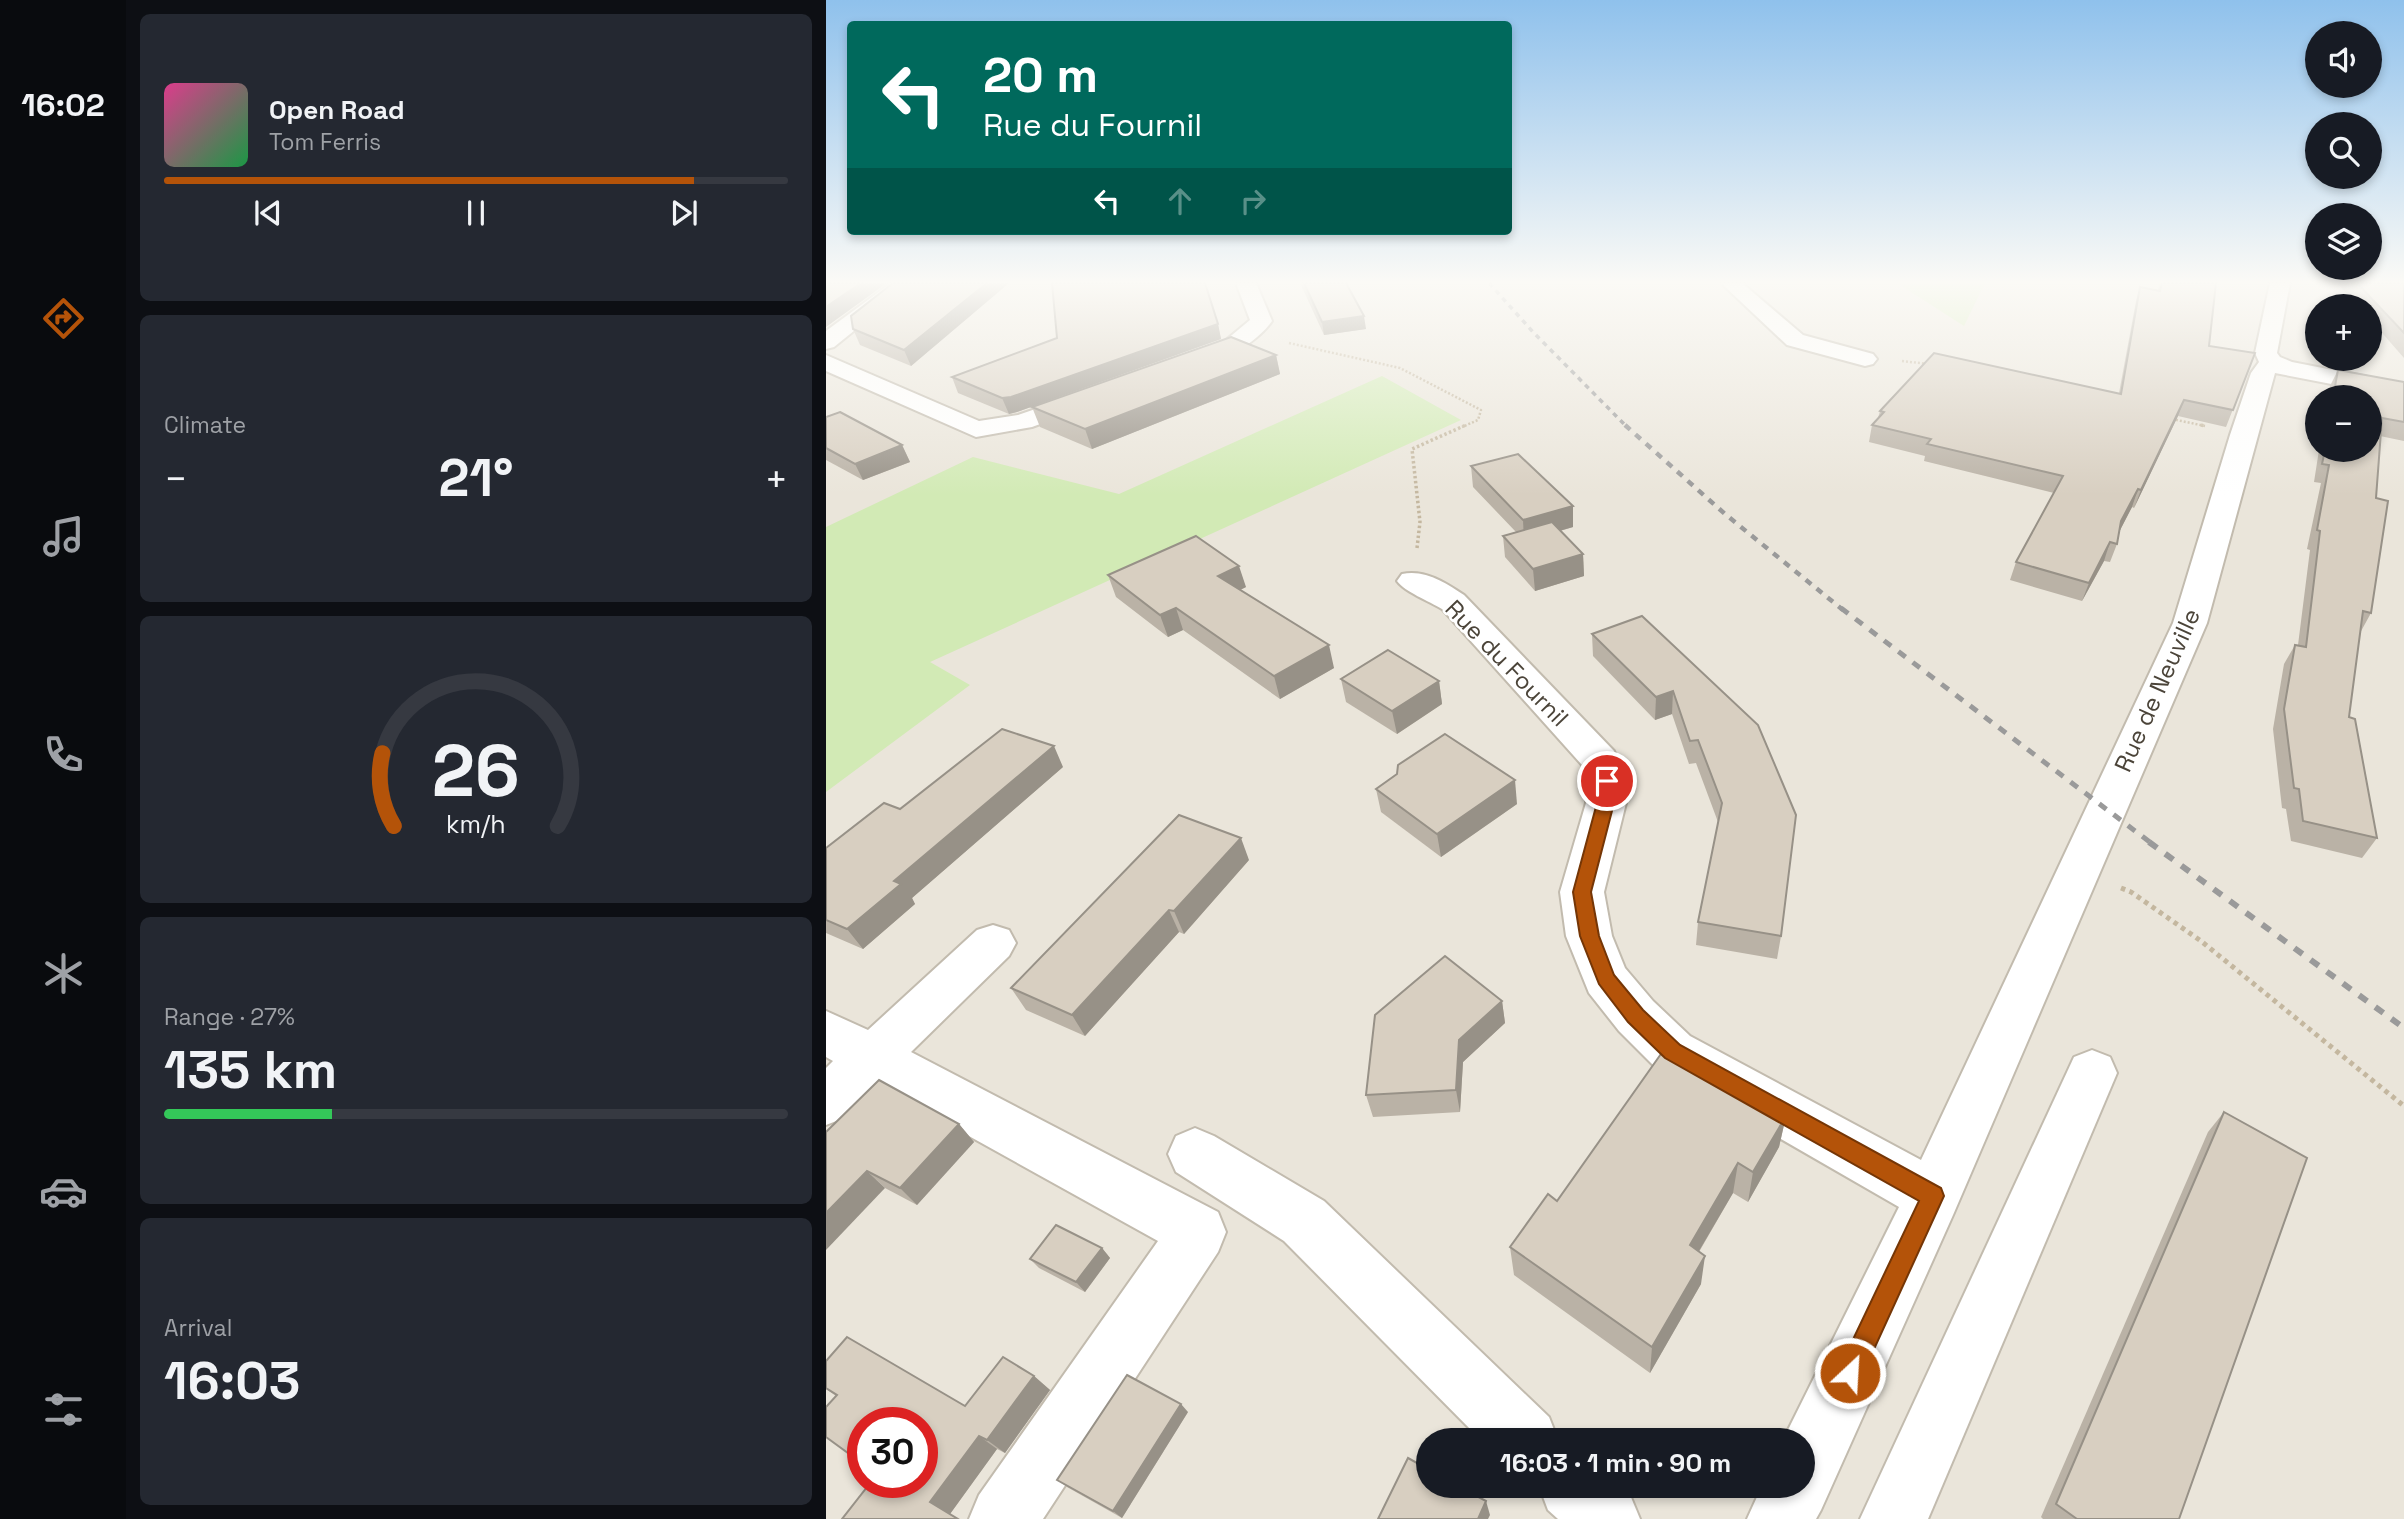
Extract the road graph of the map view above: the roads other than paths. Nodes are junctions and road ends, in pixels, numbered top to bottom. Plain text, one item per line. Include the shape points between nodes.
1 (1210, 354) edge
2 (1846, 354) edge
3 (2266, 354) edge
4 (1865, 359) road end
5 (826, 362) edge
6 (2271, 362) junction
7 (1172, 368) edge
8 (1110, 390) edge
9 (2404, 391) edge
10 (1413, 580) road end
11 (993, 943) dead end
12 (850, 1044) edge
13 (2092, 1073) dead end
14 (826, 1101) edge
15 (1195, 1154) dead end
16 (1933, 1196) junction
17 (1514, 1428) edge
18 (1815, 1446) edge
19 (1584, 1498) edge
20 (1791, 1498) edge
21 (1003, 1519) edge
22 (1606, 1519) edge
23 (1781, 1519) edge
24 (1894, 1519) edge

1 - 7 street
2 - 4 street
3 - 6 street
5 - 8 street via 976,429 1023,422
6 - 9 street
6 - 16 street, Rue de Neuville via 2263,373 2243,435 2190,623
10 - 16 street, Rue du Fournil via 1453,603 1600,760 1607,781 1605,803 1582,892 1589,936 1606,979 1636,1016 1672,1051
11 - 12 street
12 - 14 street
12 - 21 street via 1198,1232
13 - 24 street
15 - 17 street via 1304,1221
16 - 18 street, Rue de Neuville
19 - 22 street
20 - 23 street

